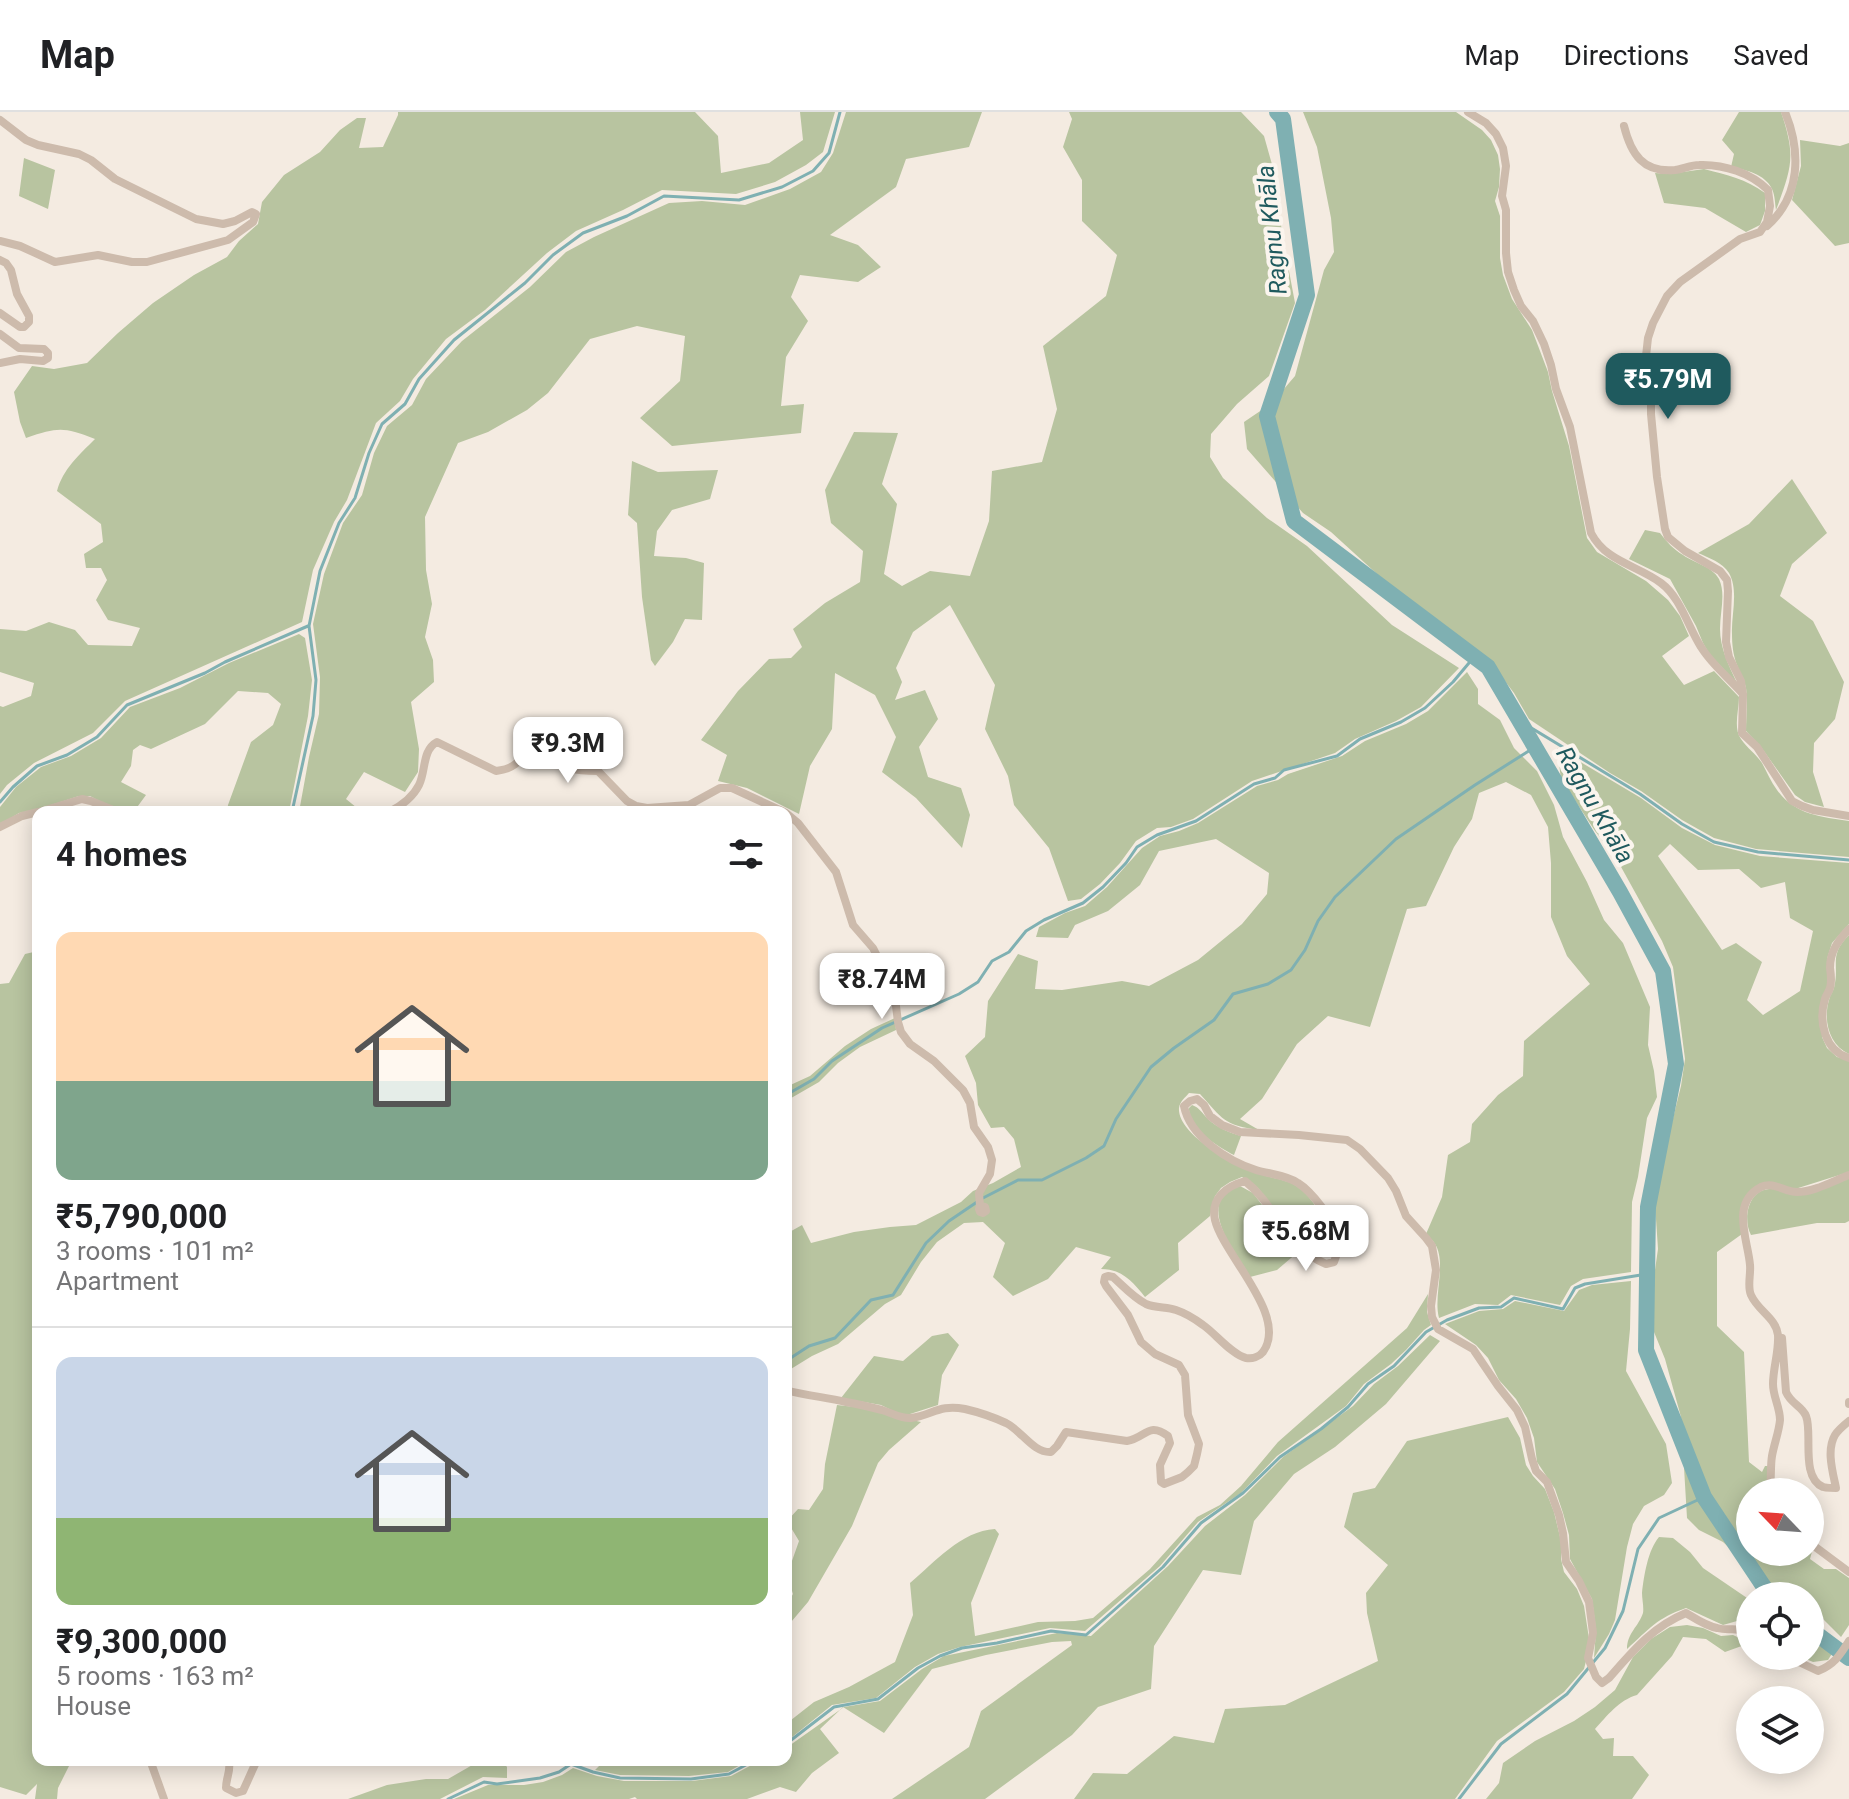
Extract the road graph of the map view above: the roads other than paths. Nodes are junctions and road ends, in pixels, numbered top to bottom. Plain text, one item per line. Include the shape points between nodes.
1 (1468, 112) edge
2 (1785, 112) edge
3 (0, 120) edge
4 (1624, 126) dead end
5 (1760, 232) junction
6 (0, 241) edge
7 (0, 260) edge
8 (0, 313) edge
9 (0, 334) edge
10 (0, 363) edge
11 (1743, 695) junction
12 (58, 806) edge
13 (103, 806) edge
14 (398, 806) edge
15 (636, 806) edge
16 (675, 806) edge
17 (770, 806) edge
18 (32, 814) edge
19 (1849, 816) edge
20 (792, 818) edge
21 (0, 827) edge
22 (1849, 929) edge
23 (1849, 1058) edge
24 (1849, 1175) edge
25 (980, 1206) dead end
26 (1777, 1331) junction
27 (792, 1392) edge
28 (1849, 1421) edge
29 (1771, 1478) edge
30 (1824, 1553) edge
31 (1849, 1572) edge
32 (1736, 1628) edge
33 (1849, 1641) edge
34 (1824, 1669) edge
35 (152, 1766) edge
36 (230, 1766) edge
37 (254, 1766) edge
38 (164, 1799) edge

1 - 11 street via 1486,123 1503,148 1508,272 1551,365 1570,427 1591,533 1605,552 1664,584 1700,646
2 - 5 street via 1796,169 1782,208
3 - 6 street via 26,140 79,154 196,219 223,224 256,214 228,240 147,262 98,255 55,262
4 - 5 street via 1629,146 1648,165 1662,170 1719,166 1758,180 1768,190 1770,206
5 - 11 street via 1740,239 1667,296 1648,338 1645,365 1665,529 1676,544 1727,580 1726,642
7 - 8 street via 11,270 29,322 20,327
9 - 10 street via 19,348 44,349 48,358
11 - 19 street via 1742,733 1792,801
12 - 13 street via 82,799
14 - 15 street via 418,787 428,751 437,742 496,771 546,746 570,768 598,771
16 - 17 street via 689,805 720,788 732,788
18 - 21 street
20 - 25 street via 836,872 853,925 873,948 894,990 901,1032 963,1090 970,1103 974,1127 992,1160 979,1193
22 - 23 street via 1831,956 1823,1009 1825,1036 1839,1055
24 - 26 street via 1797,1192 1762,1186 1749,1197 1742,1218 1751,1295
26 - 28 street via 1783,1340 1786,1392 1807,1418 1809,1464 1823,1488 1836,1488 1833,1439
26 - 29 street via 1773,1382 1780,1421
27 - 32 street via 897,1417 911,1418 942,1407 968,1410 1006,1423 1044,1452 1051,1452 1066,1432 1127,1441 1156,1429 1170,1443 1160,1465 1161,1482 1182,1477 1194,1466 1199,1444 1188,1415 1185,1375 1179,1365 1141,1342 1105,1277 1113,1277 1147,1304 1191,1317 1246,1358 1258,1357 1269,1334 1267,1318 1215,1218 1219,1196 1245,1181 1307,1255 1326,1264 1334,1262 1339,1250 1334,1225 1297,1182 1254,1169 1208,1142 1186,1116 1184,1106 1197,1099 1210,1116 1240,1132 1347,1140 1388,1178 1406,1216 1432,1246 1436,1270 1431,1306 1438,1329 1473,1349 1525,1427 1536,1471 1547,1482 1559,1515 1566,1562 1589,1602 1593,1633 1588,1658 1602,1683 1660,1625 1686,1613 1714,1628
30 - 31 street
33 - 34 street
35 - 38 street
36 - 37 street via 226,1788 236,1793 243,1791

